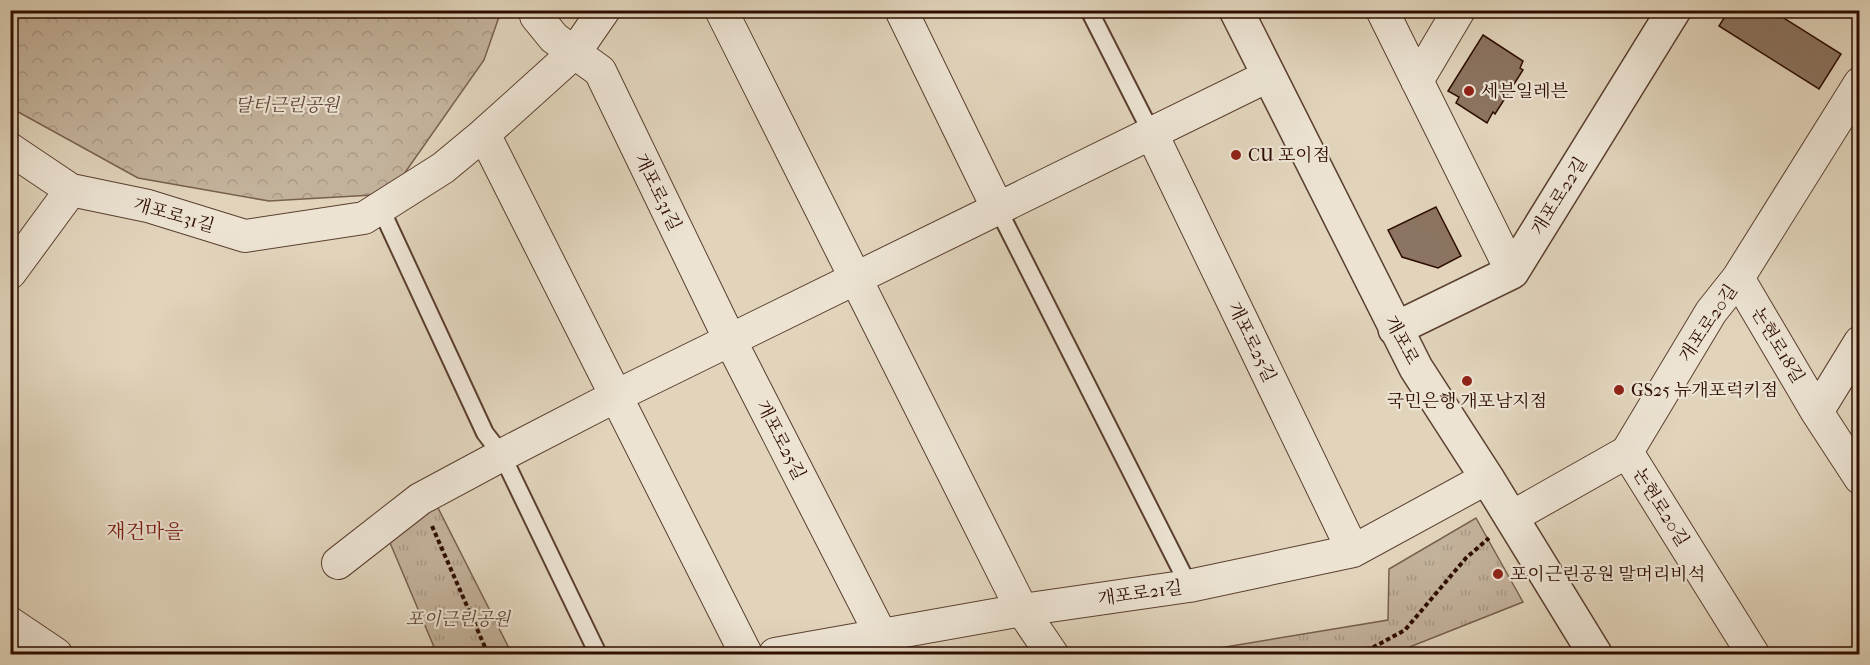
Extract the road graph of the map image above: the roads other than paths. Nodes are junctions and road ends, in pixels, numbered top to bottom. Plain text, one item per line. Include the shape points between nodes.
1 (535, 10) edge
2 (604, 10) edge
3 (721, 10) edge
4 (901, 10) edge
5 (1089, 10) edge
6 (1236, 10) edge
7 (1382, 10) edge
8 (1459, 10) edge
9 (1674, 10) edge
10 (575, 52) junction
11 (1268, 76) junction
12 (1417, 81) junction
13 (1860, 83) edge
14 (1151, 132) junction
15 (484, 134) junction
16 (10, 149) edge
17 (71, 190) junction
18 (381, 209) junction
19 (998, 209) junction
20 (1512, 272) junction
21 (10, 273) edge
22 (1738, 278) junction
23 (857, 279) junction
24 (1395, 328) junction
25 (730, 340) junction
26 (1860, 342) edge
27 (616, 396) junction
28 (1817, 412) junction
29 (1627, 452) junction
30 (502, 455) junction
31 (1487, 478) junction
32 (1860, 478) edge
33 (1512, 517) junction
34 (1353, 551) junction
35 (338, 563) dead end
36 (1189, 586) junction
37 (1022, 610) junction
38 (10, 623) edge
39 (881, 635) junction
40 (56, 654) edge
41 (598, 654) edge
42 (746, 654) edge
43 (775, 654) edge
44 (1052, 654) edge
45 (1596, 654) edge
46 (1753, 654) edge

1 - 10 street via 554,38
2 - 10 street, 개포로31길
3 - 23 street
4 - 19 street
5 - 14 lane
6 - 11 street, 개포로
7 - 12 street
8 - 12 street
9 - 20 street, 개포로22길
10 - 15 street, 개포로31길
10 - 25 street, 개포로31길 via 600,71
11 - 14 street
11 - 24 street, 개포로
12 - 20 street
13 - 22 street, 개포로20길
14 - 19 street
14 - 34 street, 개포로25길
15 - 18 street, 개포로31길 via 443,168
15 - 27 street
16 - 17 street, 개포로31길
17 - 18 street, 개포로31길 via 148,206 245,236 364,218
17 - 21 street
18 - 30 lane via 485,433
19 - 23 street
19 - 36 lane
20 - 24 street
22 - 28 street, 논현로18길
22 - 29 street, 개포로20길 via 1711,312
23 - 25 street
23 - 37 street
24 - 31 street, 개포로 via 1416,368
25 - 27 street
25 - 39 street, 개포로25길
26 - 28 street, 논현로18길
27 - 30 street
27 - 42 street
28 - 32 street, 논현로18길
29 - 33 street, 개포로20길
29 - 46 street, 논현로20길
30 - 35 street via 420,499
30 - 41 lane
31 - 33 street, 개포로
31 - 34 street, 개포로21길
33 - 45 street, 개포로
34 - 36 street, 개포로21길
36 - 37 street, 개포로21길
37 - 39 street, 개포로21길
37 - 44 street
38 - 40 street
39 - 43 street, 개포로21길

